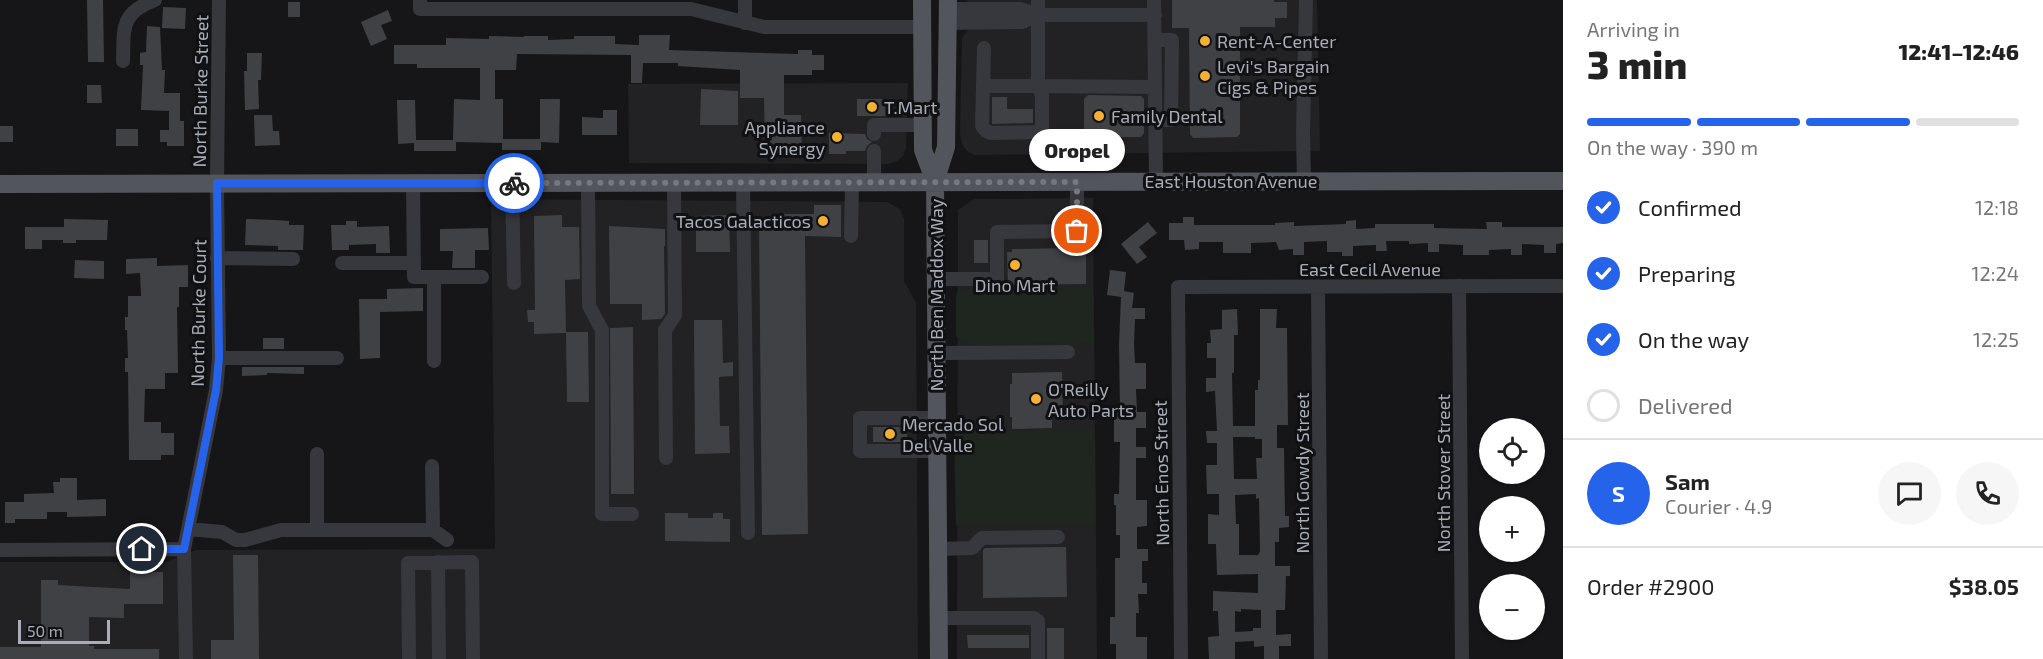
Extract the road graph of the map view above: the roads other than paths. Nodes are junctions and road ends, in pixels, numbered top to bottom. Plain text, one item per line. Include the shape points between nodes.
1 (155, 0) edge
2 (209, 0) edge
3 (219, 0) edge
4 (745, 0) edge
5 (922, 0) edge
6 (1038, 0) edge
7 (1154, 0) edge
8 (1306, 0) edge
9 (420, 4) edge
10 (567, 4) edge
11 (996, 4) edge
12 (948, 11) edge
13 (1038, 15) junction
14 (1155, 15) junction
15 (745, 23) junction
16 (922, 27) junction
17 (1155, 40) junction
18 (984, 48) dead end
19 (123, 61) dead end
20 (984, 86) junction
21 (1038, 86) junction
22 (1155, 87) junction
23 (1155, 120) junction
24 (922, 125) junction
25 (874, 134) dead end
26 (874, 151) dead end
27 (1304, 181) junction
28 (1563, 181) edge
29 (935, 182) junction
30 (1077, 182) junction
31 (1156, 182) junction
32 (217, 183) junction
33 (412, 183) junction
34 (512, 183) junction
35 (588, 183) junction
36 (674, 183) junction
37 (743, 183) junction
38 (852, 183) junction
39 (874, 183) junction
40 (0, 184) edge
41 (851, 236) dead end
42 (217, 258) junction
43 (293, 259) dead end
44 (342, 263) dead end
45 (414, 270) junction
46 (434, 277) junction
47 (482, 277) dead end
48 (936, 279) junction
49 (514, 282) dead end
50 (1460, 286) junction
51 (1563, 286) edge
52 (1178, 287) joint
53 (1318, 287) junction
54 (1068, 352) dead end
55 (936, 353) junction
56 (219, 358) junction
57 (337, 358) dead end
58 (434, 361) dead end
59 (937, 418) junction
60 (937, 451) junction
61 (317, 454) dead end
62 (666, 458) dead end
63 (432, 466) dead end
64 (632, 514) dead end
65 (188, 529) junction
66 (317, 530) junction
67 (433, 530) junction
68 (748, 533) dead end
69 (1058, 537) dead end
70 (447, 540) dead end
71 (184, 549) junction
72 (938, 549) junction
73 (0, 550) edge
74 (438, 562) junction
75 (939, 618) junction
76 (186, 659) edge
77 (409, 659) edge
78 (439, 659) edge
79 (473, 659) edge
80 (939, 659) edge
81 (1038, 659) edge
82 (1181, 659) edge
83 (1321, 659) edge
84 (1462, 659) edge

1 - 19 street via 128,17
2 - 3 street
3 - 32 street, North Burke Street
4 - 15 street
5 - 16 main road, North Ben Maddox Way
6 - 13 street
7 - 14 street
8 - 27 street
9 - 10 street
10 - 15 street via 691,9
11 - 12 street
11 - 13 street
12 - 13 street via 1022,22
12 - 29 main road, North Ben Maddox Way via 946,147
13 - 14 street
13 - 21 street
14 - 17 street
15 - 16 street via 764,27
16 - 24 main road, North Ben Maddox Way
17 - 22 street
17 - 23 street via 1172,40 1171,120
18 - 20 street
20 - 21 street
20 - 21 street via 982,126 991,133 1042,132 1042,95
21 - 22 street
22 - 23 street
23 - 31 street
24 - 25 street via 874,125
24 - 29 main road, North Ben Maddox Way via 922,150
26 - 39 street
27 - 28 main road, East Houston Avenue
27 - 31 main road, East Houston Avenue
29 - 30 main road, East Houston Avenue
29 - 39 main road, East Houston Avenue
29 - 48 main road, North Ben Maddox Way
30 - 31 main road, East Houston Avenue
30 - 48 street via 1077,231 997,232 997,279
32 - 33 main road, East Houston Avenue
32 - 40 main road, East Houston Avenue
32 - 42 street, North Burke Court
33 - 34 main road, East Houston Avenue
33 - 45 street
34 - 35 main road, East Houston Avenue
34 - 49 street
35 - 36 main road, East Houston Avenue
35 - 64 street via 589,306 602,330 603,514
36 - 37 main road, East Houston Avenue
36 - 62 street via 675,315 665,330
37 - 38 main road, East Houston Avenue
37 - 68 street
38 - 39 main road, East Houston Avenue
38 - 41 street
42 - 43 street
42 - 56 street, North Burke Court
44 - 45 street
45 - 46 street
46 - 47 street
46 - 58 street
48 - 55 main road, North Ben Maddox Way
50 - 51 street, East Cecil Avenue
50 - 53 street, East Cecil Avenue
50 - 84 street, North Stover Street
52 - 53 street, East Cecil Avenue
52 - 82 street, North Enos Street
53 - 83 street, North Gowdy Street
54 - 55 street
55 - 59 main road, North Ben Maddox Way
56 - 57 street
56 - 65 street, North Burke Court
59 - 60 main road, North Ben Maddox Way
59 - 60 street via 860,418 860,451
60 - 72 main road, North Ben Maddox Way
61 - 66 street
63 - 67 street
65 - 66 street via 222,532 236,540 276,531
65 - 71 street, North Burke Court
66 - 67 street
67 - 70 street
69 - 72 street via 982,538 972,548
71 - 73 street
71 - 76 street
72 - 75 main road, North Ben Maddox Way
74 - 77 street via 408,563
74 - 78 street
74 - 79 street via 472,562
75 - 80 main road, North Ben Maddox Way
75 - 81 street via 1034,618 1038,621

